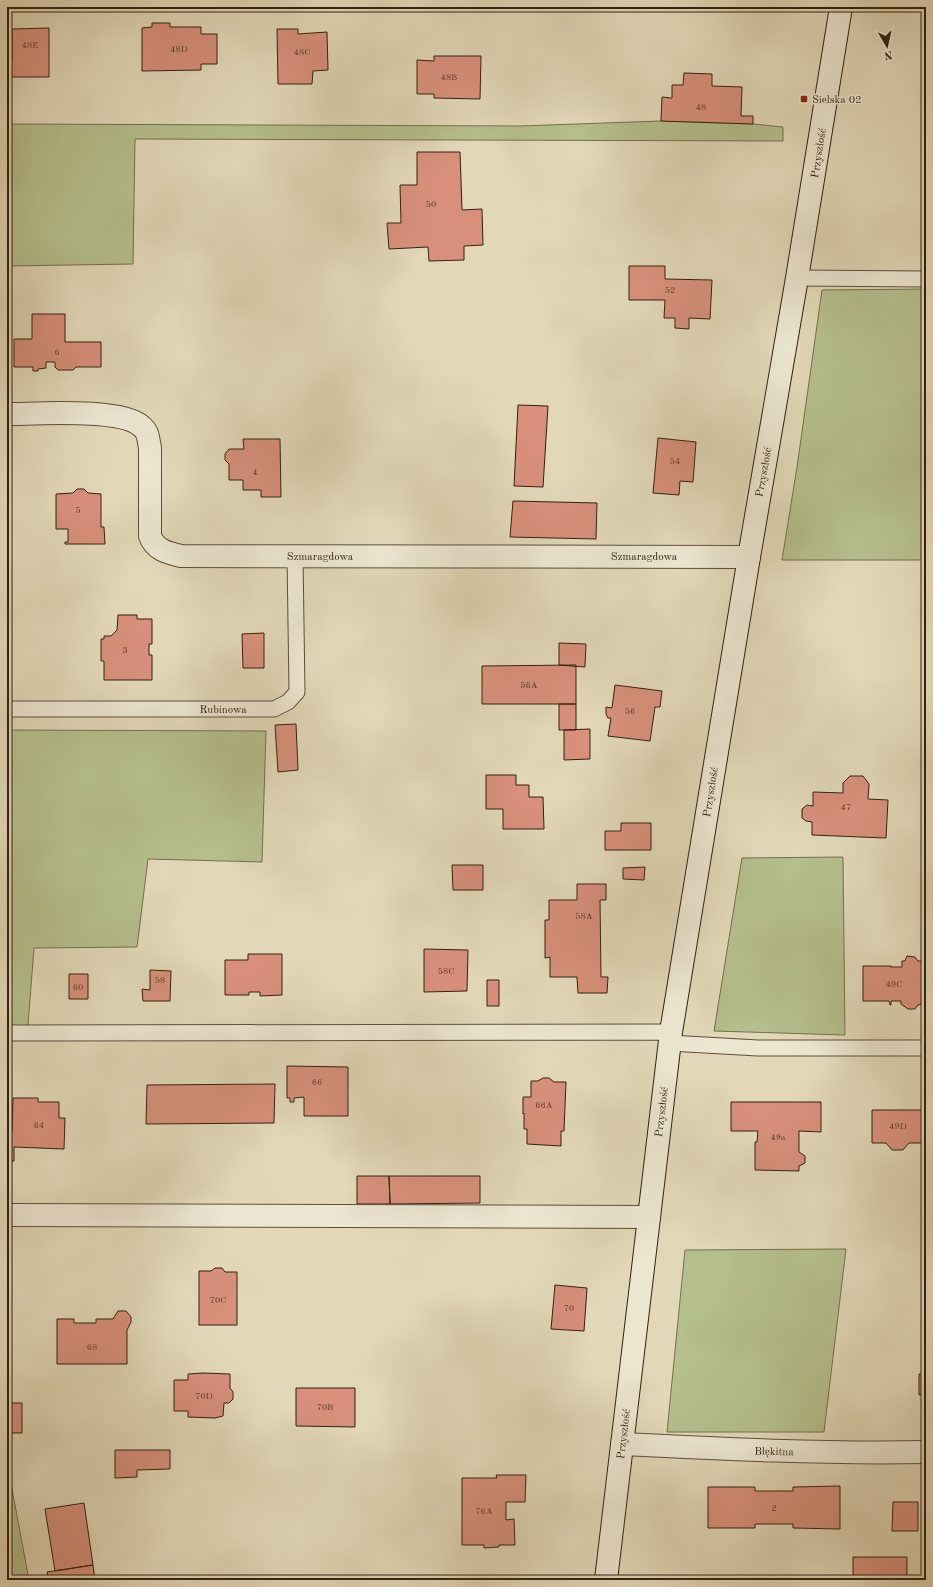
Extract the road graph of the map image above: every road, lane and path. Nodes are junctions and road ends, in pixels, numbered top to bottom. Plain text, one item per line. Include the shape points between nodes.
1 (841, 7) edge
2 (797, 278) junction
3 (926, 279) edge
4 (7, 414) edge
5 (295, 556) junction
6 (749, 556) junction
7 (7, 709) edge
8 (7, 1033) edge
9 (670, 1038) junction
10 (926, 1048) edge
11 (7, 1215) edge
12 (649, 1217) junction
13 (622, 1444) junction
14 (926, 1452) edge
15 (606, 1580) edge

1 - 2 street, Przyszłość
2 - 3 lane
2 - 6 street, Przyszłość
4 - 5 street, Szmaragdowa via 108,414 128,418 140,425 148,434 150,448 150,536 153,544 164,551 181,556
5 - 6 street, Szmaragdowa
5 - 7 lane, Rubinowa via 297,692 288,702 274,709
6 - 9 street, Przyszłość
8 - 9 lane
9 - 10 lane via 758,1048
9 - 12 street, Przyszłość
11 - 12 street
12 - 13 street, Przyszłość
13 - 14 street, Błękitna via 749,1450
13 - 15 street, Przyszłość

